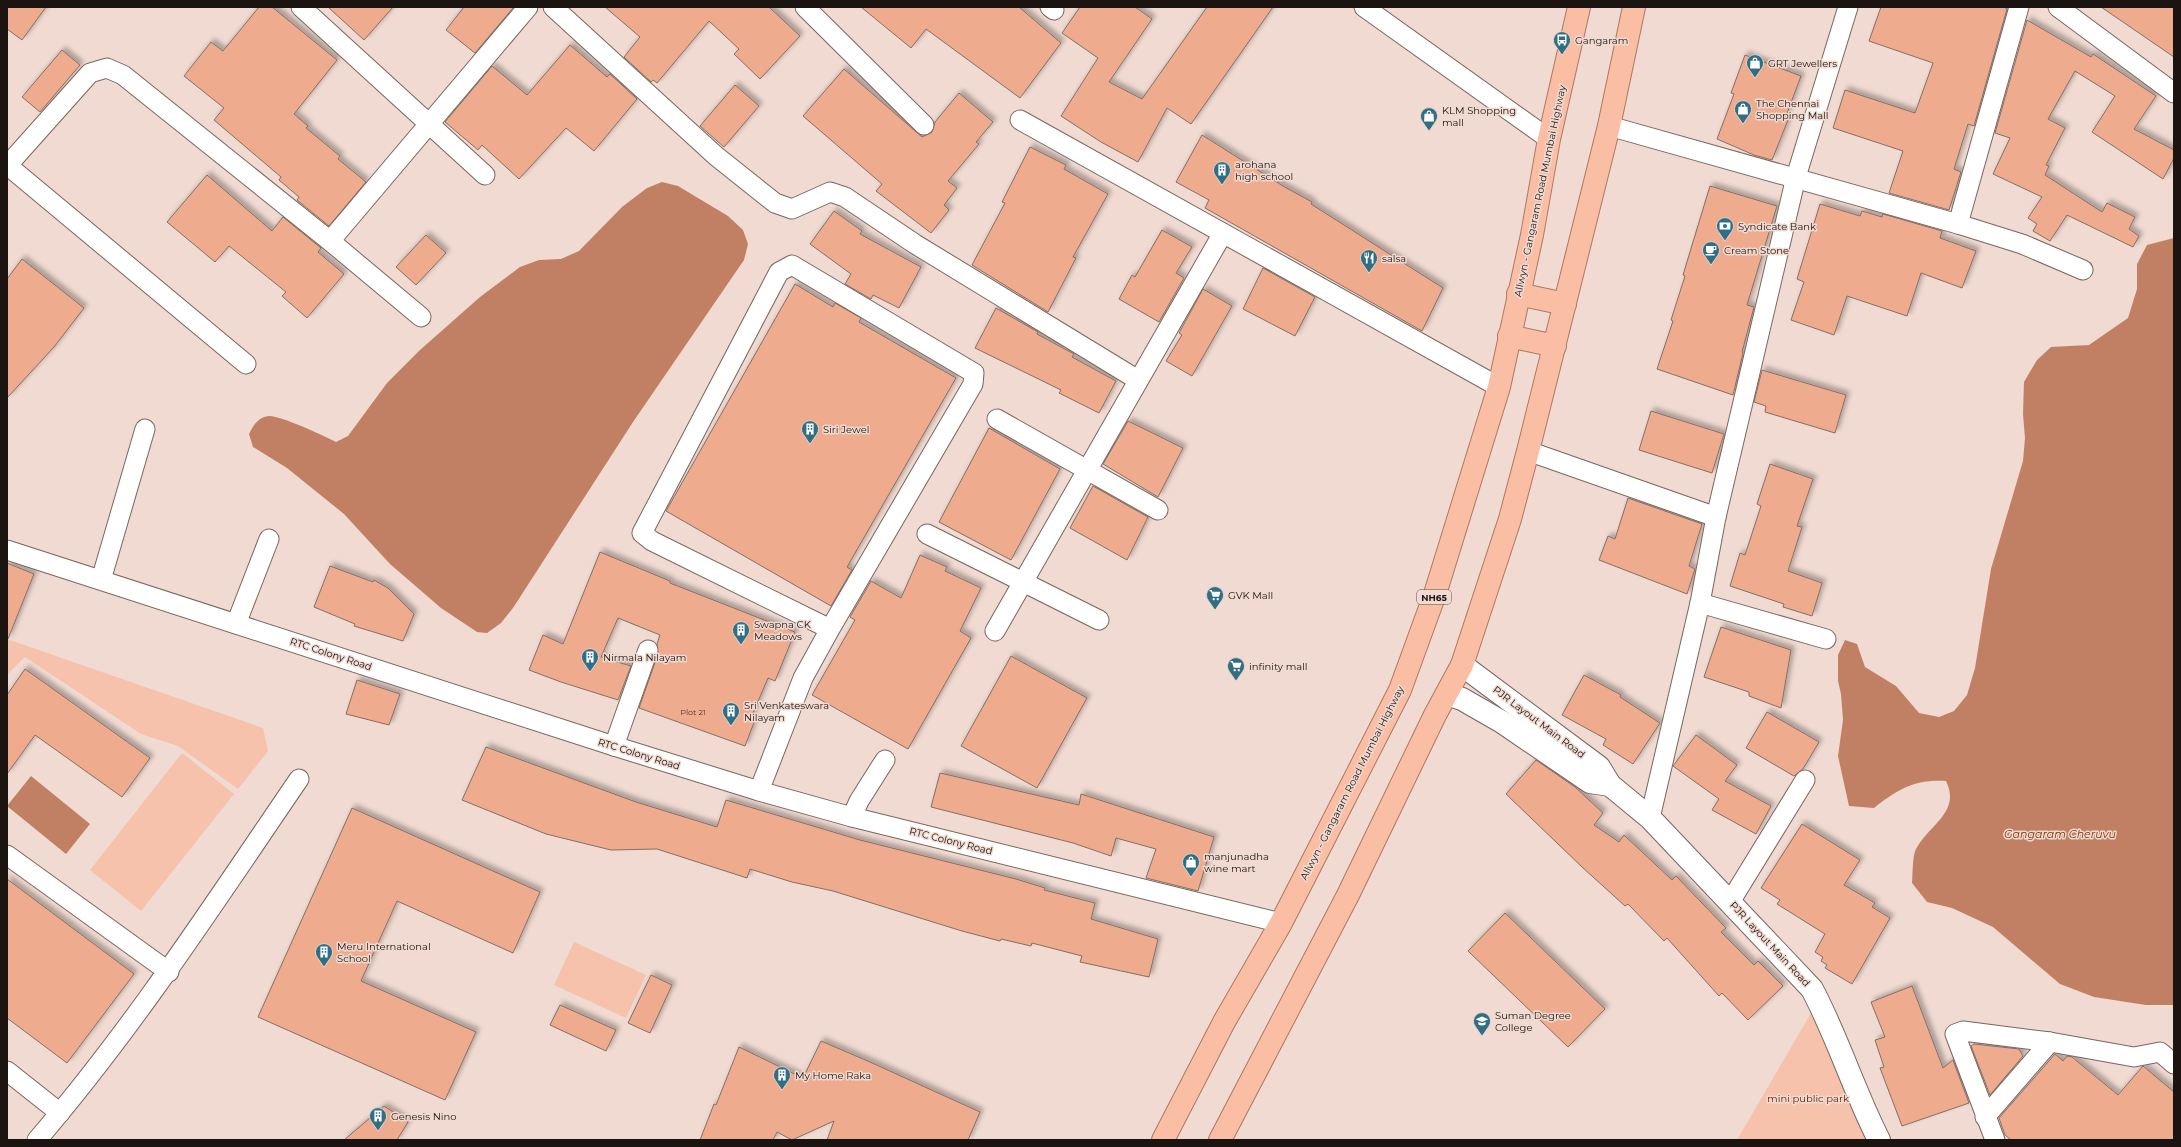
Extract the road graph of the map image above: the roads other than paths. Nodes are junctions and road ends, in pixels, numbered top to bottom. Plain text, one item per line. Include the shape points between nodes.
1 (301, 7) edge
2 (528, 7) edge
3 (553, 7) edge
4 (805, 7) edge
5 (1364, 7) edge
6 (1579, 7) edge
7 (1634, 7) edge
8 (1848, 7) edge
9 (2019, 7) edge
10 (2058, 7) edge
11 (2174, 93) edge
12 (1020, 120) dead end
13 (431, 124) junction
14 (924, 125) dead end
15 (1609, 126) junction
16 (1549, 139) junction
17 (7, 165) edge
18 (485, 174) dead end
19 (1796, 177) junction
20 (1958, 224) junction
21 (1223, 233) junction
22 (330, 241) junction
23 (2083, 270) dead end
24 (1518, 294) junction
25 (1565, 304) junction
26 (421, 317) dead end
27 (1509, 336) junction
28 (1555, 346) junction
29 (246, 364) dead end
30 (1138, 380) junction
31 (1499, 387) junction
32 (997, 419) dead end
33 (145, 429) dead end
34 (1528, 451) junction
35 (1086, 470) junction
36 (1158, 510) dead end
37 (1716, 517) junction
38 (927, 534) dead end
39 (269, 539) dead end
40 (7, 550) edge
41 (101, 580) junction
42 (1023, 581) junction
43 (1700, 603) junction
44 (1099, 620) dead end
45 (236, 624) junction
46 (830, 629) junction
47 (995, 631) dead end
48 (1826, 639) dead end
49 (648, 650) dead end
50 (1462, 665) junction
51 (1447, 694) junction
52 (614, 746) junction
53 (885, 760) dead end
54 (299, 779) dead end
55 (1805, 780) dead end
56 (1610, 785) junction
57 (759, 791) junction
58 (852, 817) junction
59 (1650, 818) junction
60 (7, 855) edge
61 (1730, 902) junction
62 (1281, 923) junction
63 (169, 972) junction
64 (2050, 1042) junction
65 (2174, 1064) edge
66 (7, 1071) edge
67 (60, 1113) junction
68 (1985, 1117) junction
69 (37, 1140) edge
70 (1163, 1140) edge
71 (1220, 1140) edge
72 (1879, 1140) edge
73 (1995, 1140) edge

1 - 13 street
2 - 13 street
3 - 30 street via 716,156 775,203 792,209 830,192 845,197 915,244
4 - 14 street
5 - 16 street
6 - 16 highway, Allwyn - Gangaram Road Mumbai Highway / NH65
7 - 15 highway
8 - 19 street
9 - 20 street
10 - 11 street
12 - 21 street
13 - 18 street
13 - 22 street
15 - 19 street
15 - 25 highway
16 - 24 highway, Allwyn - Gangaram Road Mumbai Highway / NH65 via 1532,235
17 - 22 street via 90,73 107,68 123,75
17 - 29 street
19 - 20 street
19 - 37 street
20 - 23 street via 2022,244
21 - 30 street
21 - 31 street
22 - 26 street
24 - 25 highway
24 - 27 highway, Allwyn - Gangaram Road Mumbai Highway / NH65
25 - 28 highway
27 - 28 highway
27 - 31 highway, Allwyn - Gangaram Road Mumbai Highway / NH65
28 - 34 highway
30 - 35 street
31 - 62 highway, Allwyn - Gangaram Road Mumbai Highway / NH65 via 1435,594 1400,690
32 - 35 street
33 - 41 street
34 - 37 street
34 - 50 highway via 1510,519
35 - 36 street
35 - 42 street
37 - 43 street
38 - 42 street
39 - 45 street
40 - 41 street, RTC Colony Road
41 - 45 street, RTC Colony Road
42 - 44 street
42 - 47 street
43 - 48 street
43 - 59 street
45 - 52 street, RTC Colony Road
46 - 46 street via 973,384 974,373 792,265 778,272 642,533 652,541
46 - 57 street via 803,678
49 - 52 street
50 - 51 highway
50 - 56 street, PJR Layout Main Road via 1598,767
51 - 56 street, PJR Layout Main Road via 1462,699 1502,722 1590,782
51 - 71 highway via 1379,834
52 - 57 street, RTC Colony Road
53 - 58 street
54 - 63 street
55 - 61 street
56 - 59 street, PJR Layout Main Road
57 - 58 street, RTC Colony Road
58 - 62 street, RTC Colony Road
59 - 61 street, PJR Layout Main Road
60 - 63 street
61 - 72 street, PJR Layout Main Road via 1812,989
62 - 70 highway, Allwyn - Gangaram Road Mumbai Highway / NH65 via 1224,1022
63 - 67 street
64 - 65 street via 2134,1057 2160,1052
64 - 68 street
64 - 68 street via 1963,1031 1955,1034
66 - 67 street
67 - 69 street
68 - 73 street

